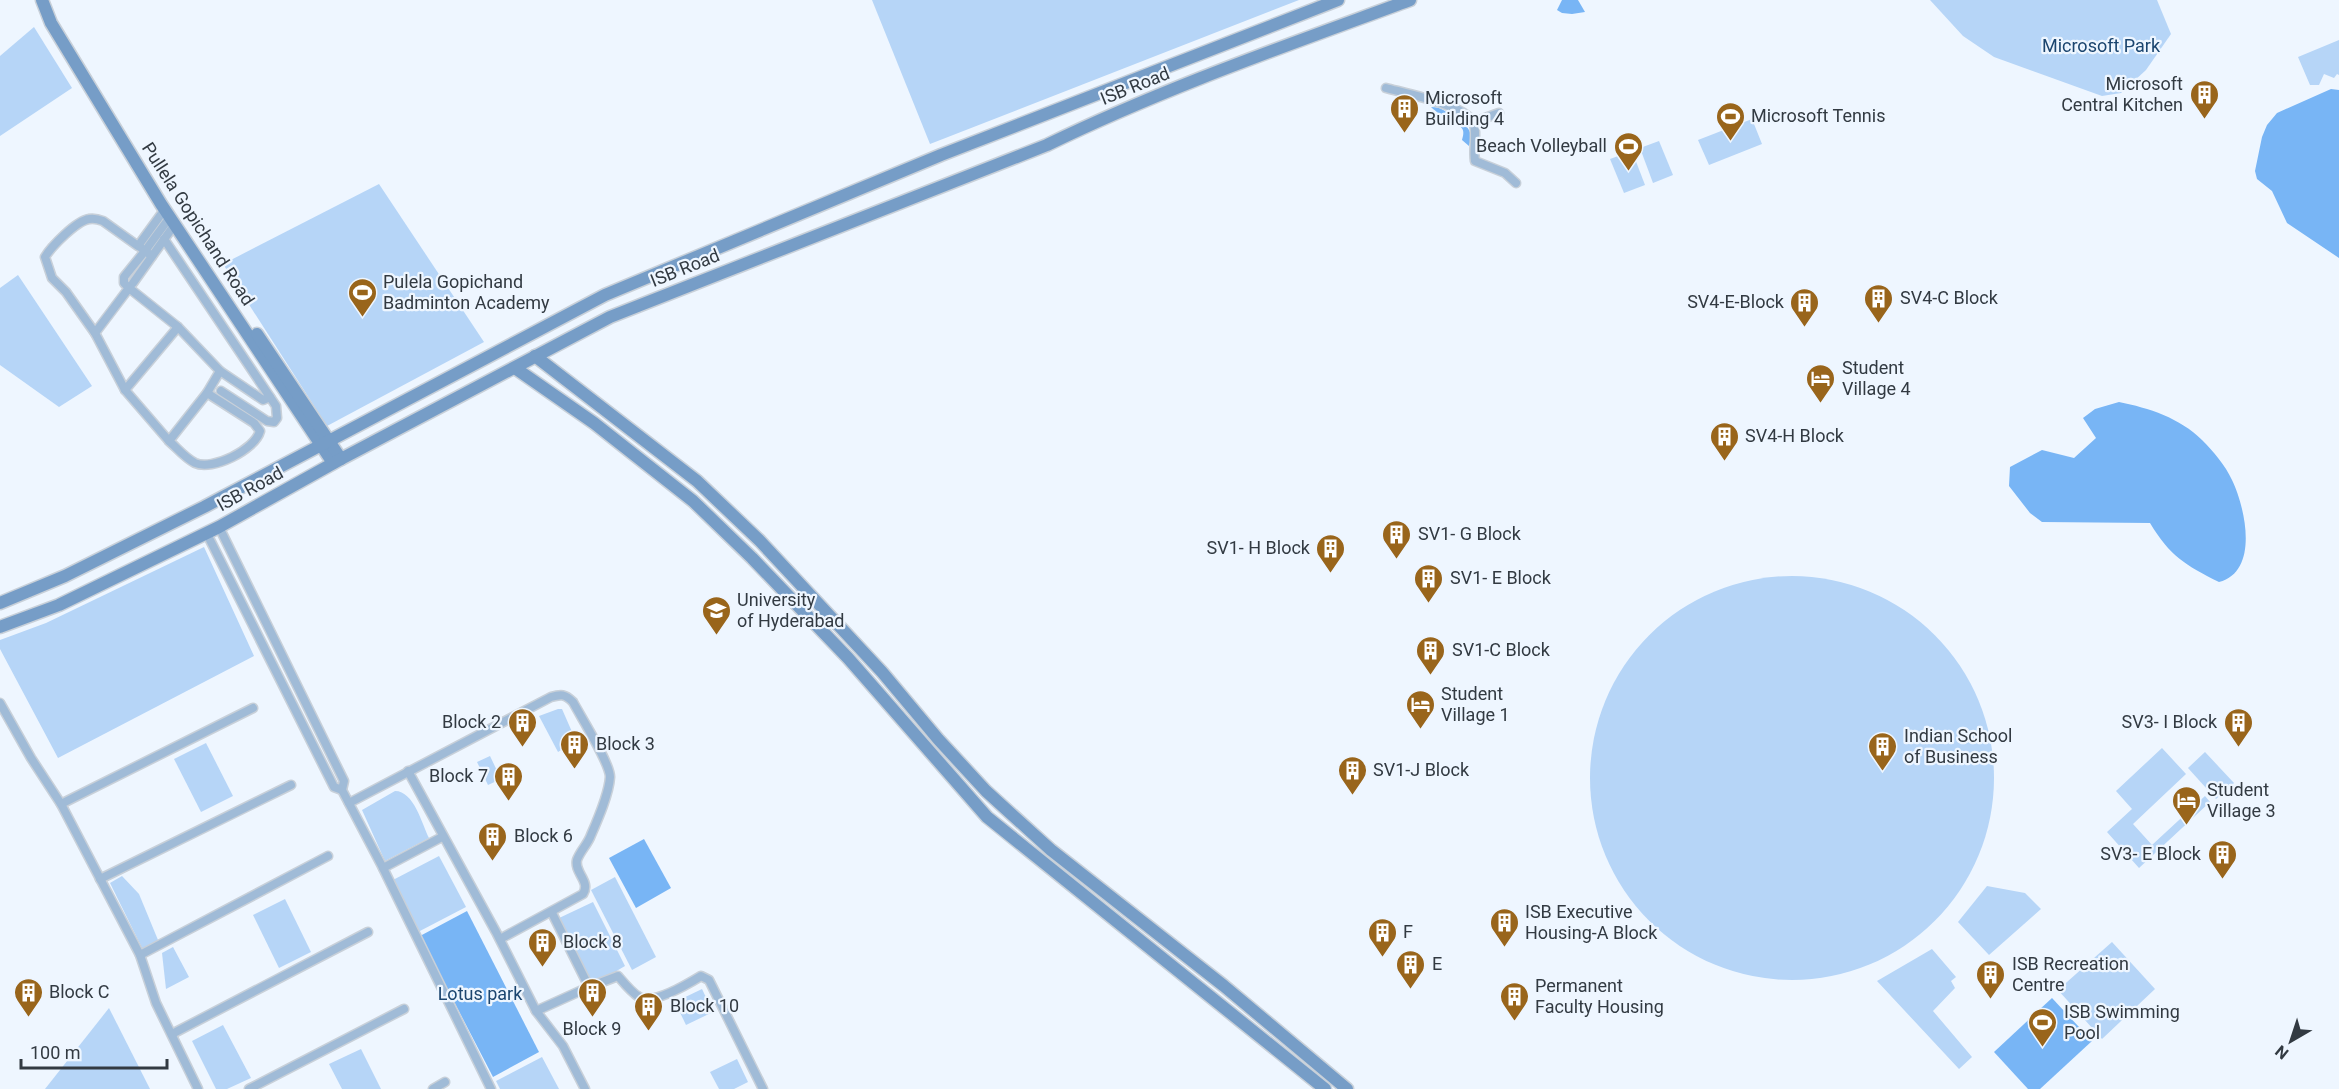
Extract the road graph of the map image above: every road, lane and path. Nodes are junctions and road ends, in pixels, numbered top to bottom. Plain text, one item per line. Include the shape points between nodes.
1 (42, 0) edge
2 (48, 0) edge
3 (1338, 0) edge
4 (1410, 0) edge
5 (1386, 88) dead end
6 (1499, 114) dead end
7 (1474, 122) junction
8 (1516, 183) dead end
9 (168, 211) junction
10 (164, 238) junction
11 (145, 251) junction
12 (131, 286) junction
13 (221, 286) junction
14 (178, 327) junction
15 (95, 333) junction
16 (535, 356) junction
17 (514, 368) junction
18 (220, 371) junction
19 (125, 390) junction
20 (221, 391) dead end
21 (207, 393) junction
22 (270, 397) junction
23 (169, 441) junction
24 (325, 443) junction
25 (337, 461) junction
26 (219, 527) junction
27 (206, 532) junction
28 (0, 603) edge
29 (0, 627) edge
30 (0, 703) edge
31 (253, 708) dead end
32 (408, 771) junction
33 (291, 785) dead end
34 (342, 790) junction
35 (349, 803) junction
36 (61, 804) junction
37 (442, 837) junction
38 (328, 856) dead end
39 (383, 868) junction
40 (100, 879) junction
41 (552, 913) junction
42 (368, 933) dead end
43 (500, 939) junction
44 (140, 956) junction
45 (589, 987) junction
46 (404, 1009) dead end
47 (536, 1011) junction
48 (172, 1034) junction
49 (445, 1082) dead end
50 (198, 1089) edge
51 (249, 1089) edge
52 (433, 1089) edge
53 (490, 1089) edge
54 (585, 1089) edge
55 (764, 1089) edge
56 (1325, 1089) edge
57 (1347, 1089) edge

1 - 9 street, Pullela Gopichand Road via 51,23
2 - 9 street, Pullela Gopichand Road
3 - 24 street, ISB Road via 941,155 605,295
4 - 16 street, ISB Road via 1098,120 1047,145 610,317
5 - 7 street via 1450,106
6 - 7 street
7 - 8 street via 1477,163 1505,173
9 - 10 street
9 - 11 street
9 - 13 street, Pullela Gopichand Road
9 - 13 street, Pullela Gopichand Road
10 - 11 street
10 - 22 street
11 - 12 street via 123,279
11 - 15 street via 103,221 87,219 45,257 52,278
12 - 14 street
12 - 15 street
13 - 24 street, Pullela Gopichand Road
14 - 18 street
14 - 19 street
15 - 19 street
16 - 17 street, ISB Road
16 - 57 street via 697,481 760,541 986,791 1051,850
17 - 25 street, ISB Road
17 - 56 street via 594,423 693,501 848,658 987,817
18 - 21 street
18 - 22 street via 263,400
19 - 23 street
20 - 22 street via 271,423 278,413
21 - 23 street
21 - 23 street via 259,428 258,438 239,454 204,464 186,457
24 - 25 street, Pullela Gopichand Road
24 - 28 street, ISB Road via 114,552
25 - 26 street, ISB Road
26 - 27 street, ISB Road
26 - 34 street via 344,781
27 - 29 street, ISB Road via 59,604
27 - 34 street via 334,787
30 - 36 street
31 - 36 street
32 - 35 street
32 - 37 street
32 - 41 street via 551,697 567,696 610,775 591,837 578,859 586,890
33 - 40 street
34 - 35 street
35 - 39 street
36 - 40 street
37 - 39 street
37 - 43 street
38 - 44 street
39 - 53 street
40 - 44 street
41 - 43 street
41 - 45 street
42 - 48 street
43 - 47 street
44 - 48 street via 156,1003
45 - 47 street
45 - 55 street via 618,976 640,998 650,1000 701,976 709,980
46 - 51 street
47 - 54 street via 563,1046
48 - 50 street
49 - 52 street

